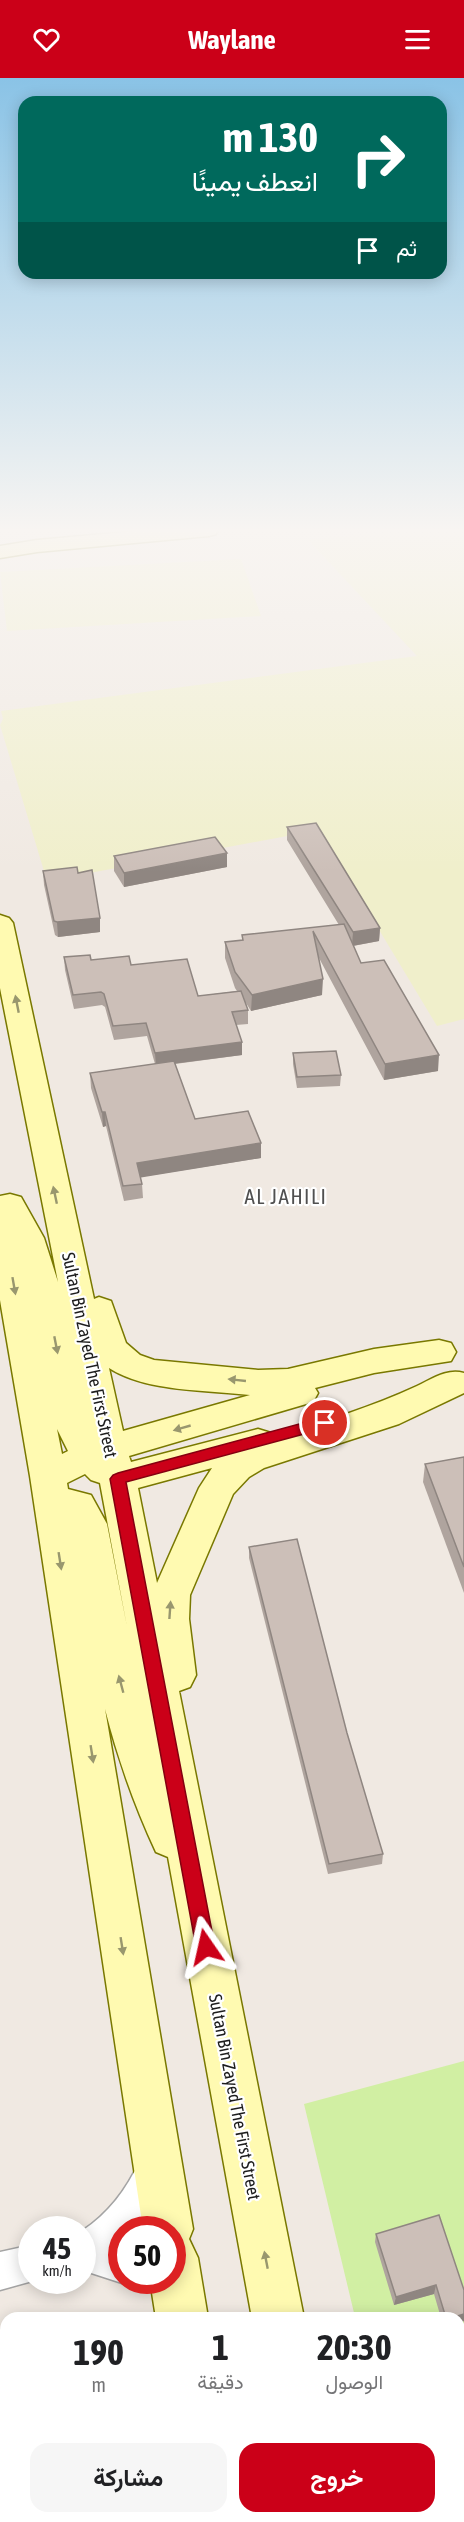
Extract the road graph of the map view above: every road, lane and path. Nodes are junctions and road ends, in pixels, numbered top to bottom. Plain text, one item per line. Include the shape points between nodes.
1 (0, 923) edge
2 (0, 1194) edge
3 (0, 1208) edge
4 (68, 1252) junction
5 (455, 1365) edge
6 (105, 1461) junction
7 (48, 1476) junction
8 (53, 1515) junction
9 (192, 1876) junction
10 (156, 2163) junction
11 (166, 2216) edge
12 (96, 2244) edge
13 (18, 2266) edge
14 (0, 2271) edge
15 (277, 2312) edge

4 -> 1 main road, Sultan Bin Zayed The First Street
2 -> 6 main road via 16,1212 28,1236 71,1421 79,1440
3 -> 7 main road
5 -> 4 main road via 384,1359 288,1382 258,1383 139,1368 121,1359 109,1346 98,1306
4 - 6 main road, Sultan Bin Zayed The First Street
5 - 6 main road via 282,1436
9 -> 5 main road via 193,1786 169,1607 175,1584 217,1488 237,1465 251,1458 387,1415
6 - 7 main road
6 - 9 main road, Sultan Bin Zayed The First Street
7 - 8 main road
9 -> 8 main road via 164,1823 142,1766 111,1647 84,1511 80,1505 63,1504
8 -> 10 main road
15 -> 9 main road, Sultan Bin Zayed The First Street
10 - 11 main road
10 - 12 street via 136,2205
13 - 14 street

